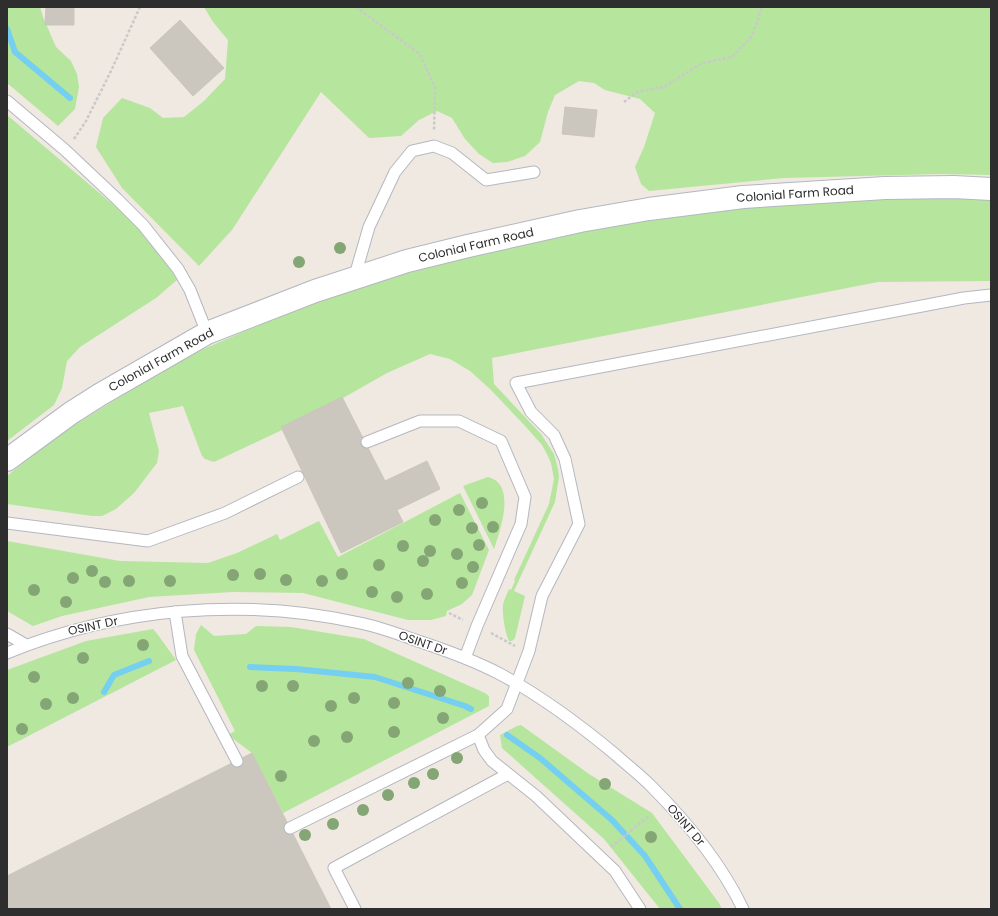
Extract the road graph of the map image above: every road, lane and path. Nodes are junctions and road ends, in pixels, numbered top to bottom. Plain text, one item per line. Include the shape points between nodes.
1 (140, 7) edge
2 (356, 7) edge
3 (762, 7) edge
4 (7, 102) edge
5 (624, 102) dead end
6 (434, 146) junction
7 (65, 150) junction
8 (534, 172) dead end
9 (991, 188) edge
10 (354, 279) junction
11 (991, 295) edge
12 (207, 333) junction
13 (367, 442) dead end
14 (7, 460) edge
15 (298, 477) dead end
16 (7, 523) edge
17 (175, 612) junction
18 (449, 613) dead end
19 (465, 621) dead end
20 (490, 633) dead end
21 (7, 634) edge
22 (26, 646) junction
23 (515, 646) dead end
24 (7, 653) edge
25 (465, 658) junction
26 (517, 684) junction
27 (478, 735) junction
28 (236, 761) dead end
29 (508, 774) junction
30 (650, 816) dead end
31 (290, 828) dead end
32 (615, 844) dead end
33 (355, 909) edge
34 (640, 909) edge
35 (743, 909) edge

1 - 7 path via 86,121
2 - 6 path via 420,54 435,88
3 - 5 path via 752,36 732,57 702,63 664,87 637,92
4 - 7 lane
6 - 8 lane via 452,153 486,180
6 - 10 lane via 412,151 395,172 369,227
7 - 12 lane via 143,225 178,269 190,290
9 - 10 street, Colonial Farm Road via 885,188 759,196 649,209 580,221 468,246
10 - 12 street, Colonial Farm Road via 315,291
11 - 26 lane via 516,383 531,412 554,435 565,459 579,524 542,596 529,651
12 - 14 street, Colonial Farm Road via 100,394
13 - 25 lane via 420,421 460,420 501,440 525,497 521,524
15 - 16 lane via 225,513 148,541
17 - 22 lane, OSINT Dr via 156,613 80,628
17 - 25 lane, OSINT Dr via 240,608 319,616 360,623 406,636
17 - 28 lane via 182,656
18 - 19 path
20 - 23 path
21 - 22 lane
22 - 24 lane, OSINT Dr
25 - 26 lane, OSINT Dr
26 - 27 lane via 507,709
26 - 35 lane, OSINT Dr via 598,740 651,785 708,851
27 - 29 lane via 492,761
27 - 31 lane
29 - 33 lane via 334,868
29 - 34 lane via 536,796 615,871
30 - 32 path

